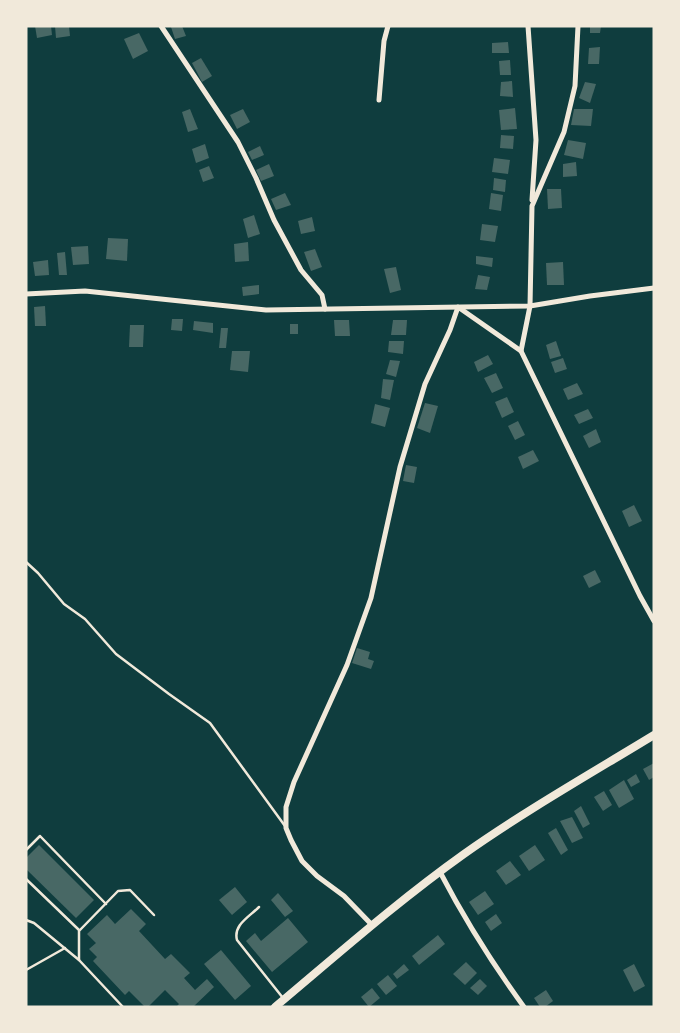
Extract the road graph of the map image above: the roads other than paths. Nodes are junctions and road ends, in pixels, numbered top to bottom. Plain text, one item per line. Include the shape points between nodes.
1 (161, 26) edge
2 (388, 26) edge
3 (528, 26) edge
4 (578, 26) edge
5 (379, 100) dead end
6 (532, 206) junction
7 (654, 288) edge
8 (26, 294) edge
9 (530, 306) junction
10 (458, 307) junction
11 (325, 309) junction
12 (521, 351) junction
13 (26, 562) edge
14 (654, 621) edge
15 (654, 735) edge
16 (286, 828) junction
17 (26, 850) edge
18 (440, 872) junction
19 (26, 879) edge
20 (106, 904) junction
21 (259, 908) dead end
22 (154, 915) dead end
23 (26, 920) edge
24 (372, 925) junction
25 (79, 931) junction
26 (65, 948) junction
27 (79, 960) junction
28 (26, 970) edge
29 (284, 999) junction
30 (122, 1007) edge
31 (275, 1007) edge
32 (524, 1007) edge

1 - 11 street via 238,142 274,220 301,270 322,295
2 - 5 street
3 - 6 street via 536,140
4 - 6 street via 575,86 564,132
6 - 9 street
7 - 9 street
8 - 11 street via 85,291 266,310
9 - 10 street
9 - 12 street
10 - 11 street
10 - 12 street
10 - 16 street via 426,384 400,467 371,598 347,665 294,782 286,807
12 - 14 street
13 - 16 lane via 64,604 85,618 116,654 210,723
15 - 18 main road via 489,837
16 - 24 street via 302,861 344,896
17 - 20 lane via 40,836
18 - 24 main road
18 - 32 street via 466,922
19 - 25 lane
20 - 22 lane via 118,891 130,890
20 - 25 lane
21 - 29 lane via 239,925 235,933 237,940
23 - 26 lane
24 - 29 main road
25 - 27 lane
26 - 27 lane
26 - 28 lane
27 - 30 lane
29 - 31 main road

